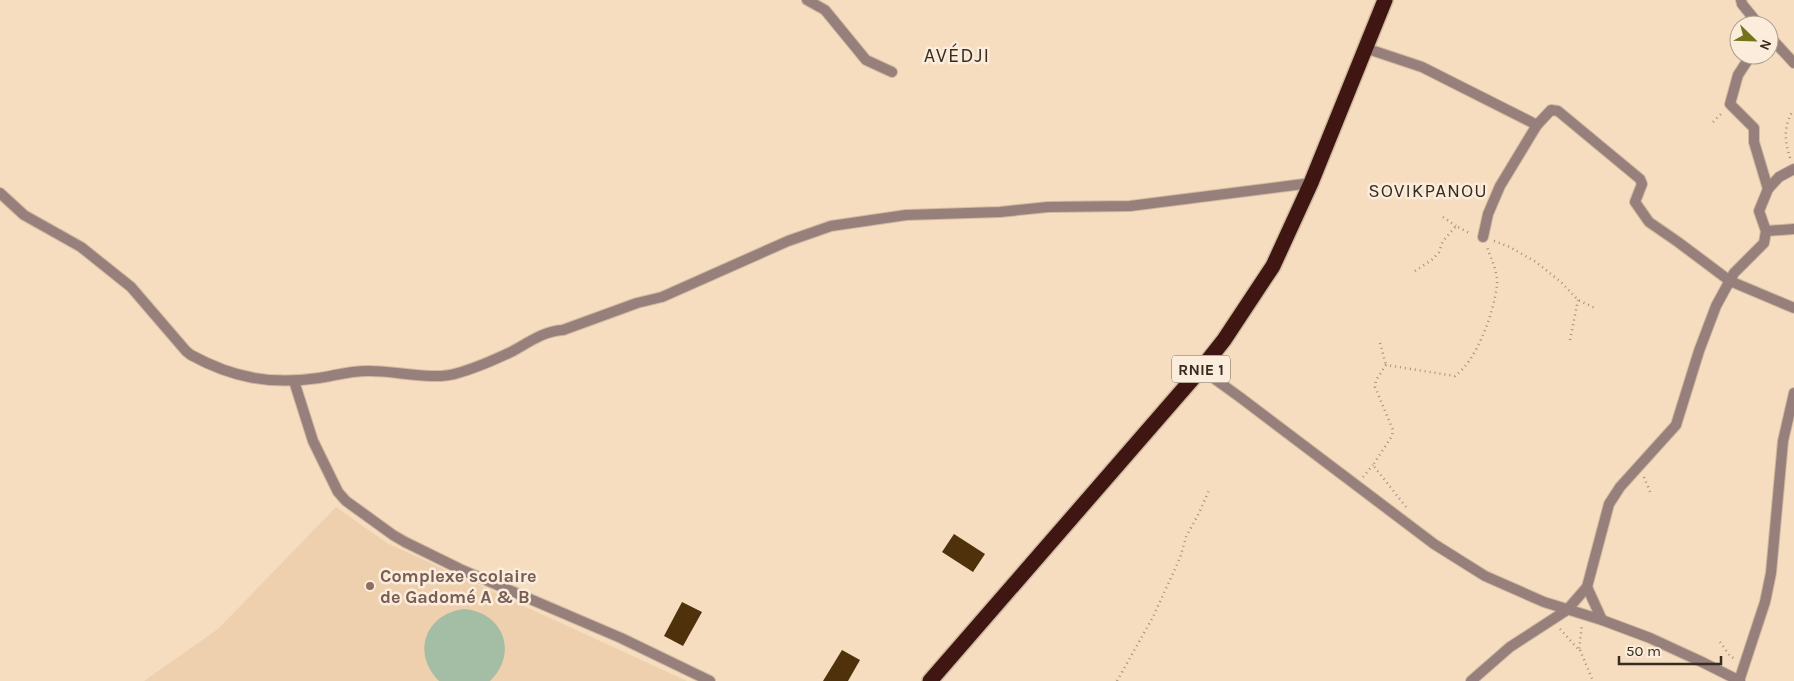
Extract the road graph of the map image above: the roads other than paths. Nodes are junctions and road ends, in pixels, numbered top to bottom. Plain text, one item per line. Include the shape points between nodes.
1 (807, 0) edge
2 (1385, 0) edge
3 (1741, 0) edge
4 (1751, 15) edge
5 (1779, 47) edge
6 (1365, 48) junction
7 (1794, 63) edge
8 (1745, 65) edge
9 (892, 72) dead end
10 (1537, 125) junction
11 (1794, 169) edge
12 (1311, 183) junction
13 (1768, 189) junction
14 (0, 193) edge
15 (1794, 229) edge
16 (1766, 231) junction
17 (1483, 237) road end
18 (1730, 281) junction
19 (1794, 308) edge
20 (1201, 369) junction
21 (294, 381) junction
22 (1794, 393) edge
23 (1587, 587) junction
24 (1567, 610) junction
25 (1602, 620) junction
26 (710, 681) edge
27 (930, 681) edge
28 (1471, 681) edge
29 (1739, 681) edge

1 - 9 street via 829,14 866,60
2 - 6 highway, RNIE 1
3 - 4 street
5 - 7 street
6 - 10 street via 1422,67
6 - 12 highway, RNIE 1
8 - 13 street via 1730,104 1754,128 1754,142
10 - 17 street via 1500,186 1488,214
10 - 18 street via 1554,110 1588,134 1640,179 1642,184 1636,202 1649,222
11 - 13 street via 1779,177
12 - 20 highway, RNIE 1 via 1272,266
12 - 21 street via 1130,206 906,215 830,226 788,241 662,297 563,330 553,330 455,374 437,376 365,371
13 - 16 street via 1759,210
14 - 21 street via 24,215 81,247 131,286 191,355 243,376 263,381
15 - 16 street
16 - 18 street via 1762,245 1734,272
18 - 19 street
18 - 23 street via 1709,322 1674,428 1620,487 1610,504
20 - 24 street via 1434,544 1504,585
20 - 27 highway, RNIE 1
21 - 26 street via 313,440 338,492 346,501 404,542
22 - 29 street via 1783,441 1772,573
23 - 24 street
23 - 25 street
24 - 25 street
24 - 28 street via 1510,647
25 - 29 street via 1674,648

